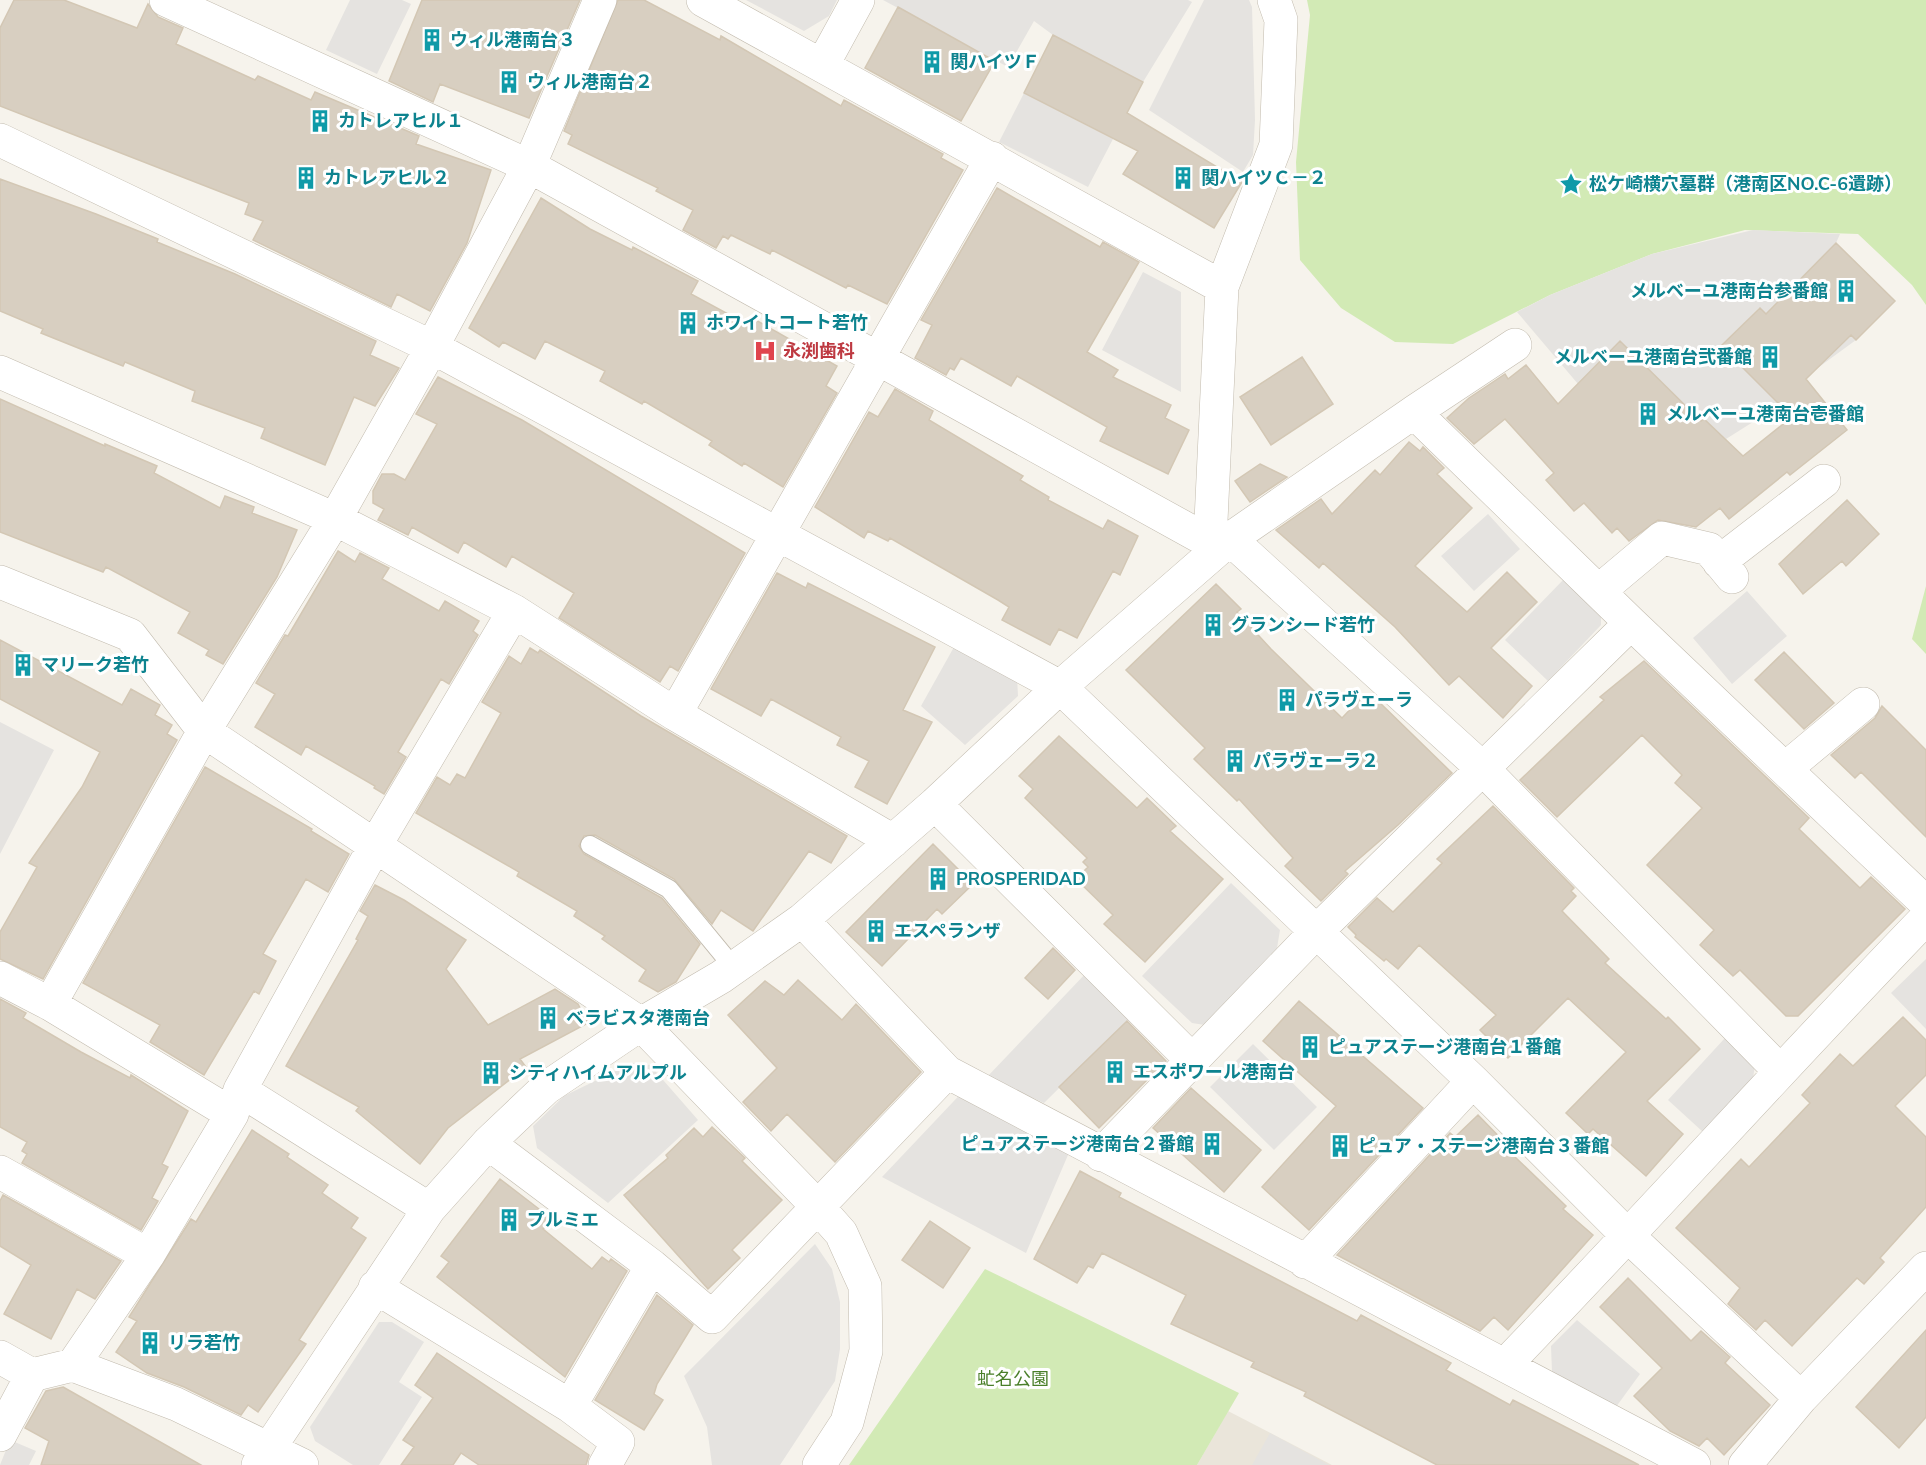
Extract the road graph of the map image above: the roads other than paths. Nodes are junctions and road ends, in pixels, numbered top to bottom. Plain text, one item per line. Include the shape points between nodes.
1 (166, 0) edge
2 (600, 0) edge
3 (703, 0) edge
4 (858, 0) edge
5 (1274, 0) edge
6 (823, 64) junction
7 (0, 140) edge
8 (992, 158) junction
9 (530, 166) junction
10 (1222, 287) junction
11 (1515, 345) dead end
12 (432, 347) junction
13 (879, 361) junction
14 (0, 372) edge
15 (1414, 411) junction
16 (1824, 481) dead end
17 (335, 519) junction
18 (778, 535) junction
19 (1220, 540) junction
20 (0, 582) edge
21 (1600, 590) junction
22 (514, 611) junction
23 (1631, 623) junction
24 (1060, 687) junction
25 (1863, 704) dead end
26 (675, 714) junction
27 (204, 731) junction
28 (1482, 768) junction
29 (1785, 769) junction
30 (935, 804) junction
31 (893, 841) junction
32 (376, 844) junction
33 (590, 845) dead end
34 (1926, 903) edge
35 (1926, 918) edge
36 (802, 920) junction
37 (1316, 932) junction
38 (734, 968) junction
39 (0, 978) edge
40 (50, 1004) junction
41 (641, 1024) junction
42 (1193, 1061) junction
43 (1779, 1070) junction
44 (946, 1072) junction
45 (1473, 1081) junction
46 (236, 1102) junction
47 (488, 1143) junction
48 (1101, 1155) junction
49 (0, 1172) edge
50 (817, 1206) junction
51 (429, 1209) junction
52 (1629, 1237) junction
53 (148, 1255) junction
54 (1305, 1262) junction
55 (652, 1266) junction
56 (1926, 1268) edge
57 (375, 1287) junction
58 (0, 1357) edge
59 (73, 1365) junction
60 (1505, 1365) junction
61 (32, 1374) junction
62 (1801, 1398) junction
63 (570, 1406) junction
64 (0, 1435) edge
65 (263, 1456) edge
66 (302, 1465) edge
67 (605, 1465) edge
68 (819, 1465) edge
69 (1694, 1465) edge
70 (1745, 1465) edge

1 - 9 street
2 - 9 street
3 - 6 street
4 - 6 street
5 - 10 street via 1281,20 1276,145
6 - 8 street
7 - 12 street
8 - 10 street
8 - 13 street
9 - 12 street
9 - 13 street
10 - 19 street
11 - 15 street
12 - 17 street
12 - 18 street
13 - 18 street
13 - 19 street
14 - 17 street
15 - 19 street
15 - 21 street
16 - 21 street via 1726,569 1709,549 1662,538
17 - 22 street
17 - 27 street
18 - 24 street
18 - 26 street
19 - 24 street
19 - 28 street
20 - 27 street via 130,634
21 - 23 street
22 - 26 street
22 - 32 street
23 - 28 street
23 - 29 street
24 - 30 street
24 - 37 street
25 - 29 street
26 - 31 street
27 - 32 street
27 - 40 street
28 - 37 street
28 - 43 street
29 - 34 street
30 - 31 street
30 - 42 street
31 - 36 street
32 - 41 street
32 - 46 street
33 - 38 lane via 669,889
35 - 43 street
36 - 38 street
36 - 44 street
37 - 42 street
37 - 45 street
38 - 41 street
39 - 40 street
40 - 46 street
41 - 47 street via 546,1088
41 - 50 street
42 - 48 street
43 - 52 street
44 - 48 street
44 - 50 street
45 - 52 street
45 - 54 street
46 - 51 street
46 - 53 street
47 - 51 street
47 - 55 street
48 - 54 street
49 - 53 street
50 - 55 street via 712,1317
50 - 68 street via 841,1233 865,1286 866,1351 847,1422
51 - 57 street
52 - 60 street
52 - 62 street
53 - 59 street
54 - 60 street
55 - 63 street
56 - 62 street
57 - 63 street
57 - 65 street
58 - 61 street
59 - 61 street
59 - 65 street via 176,1404
60 - 69 street
61 - 64 street
62 - 70 street
63 - 67 street via 618,1442
65 - 66 street

